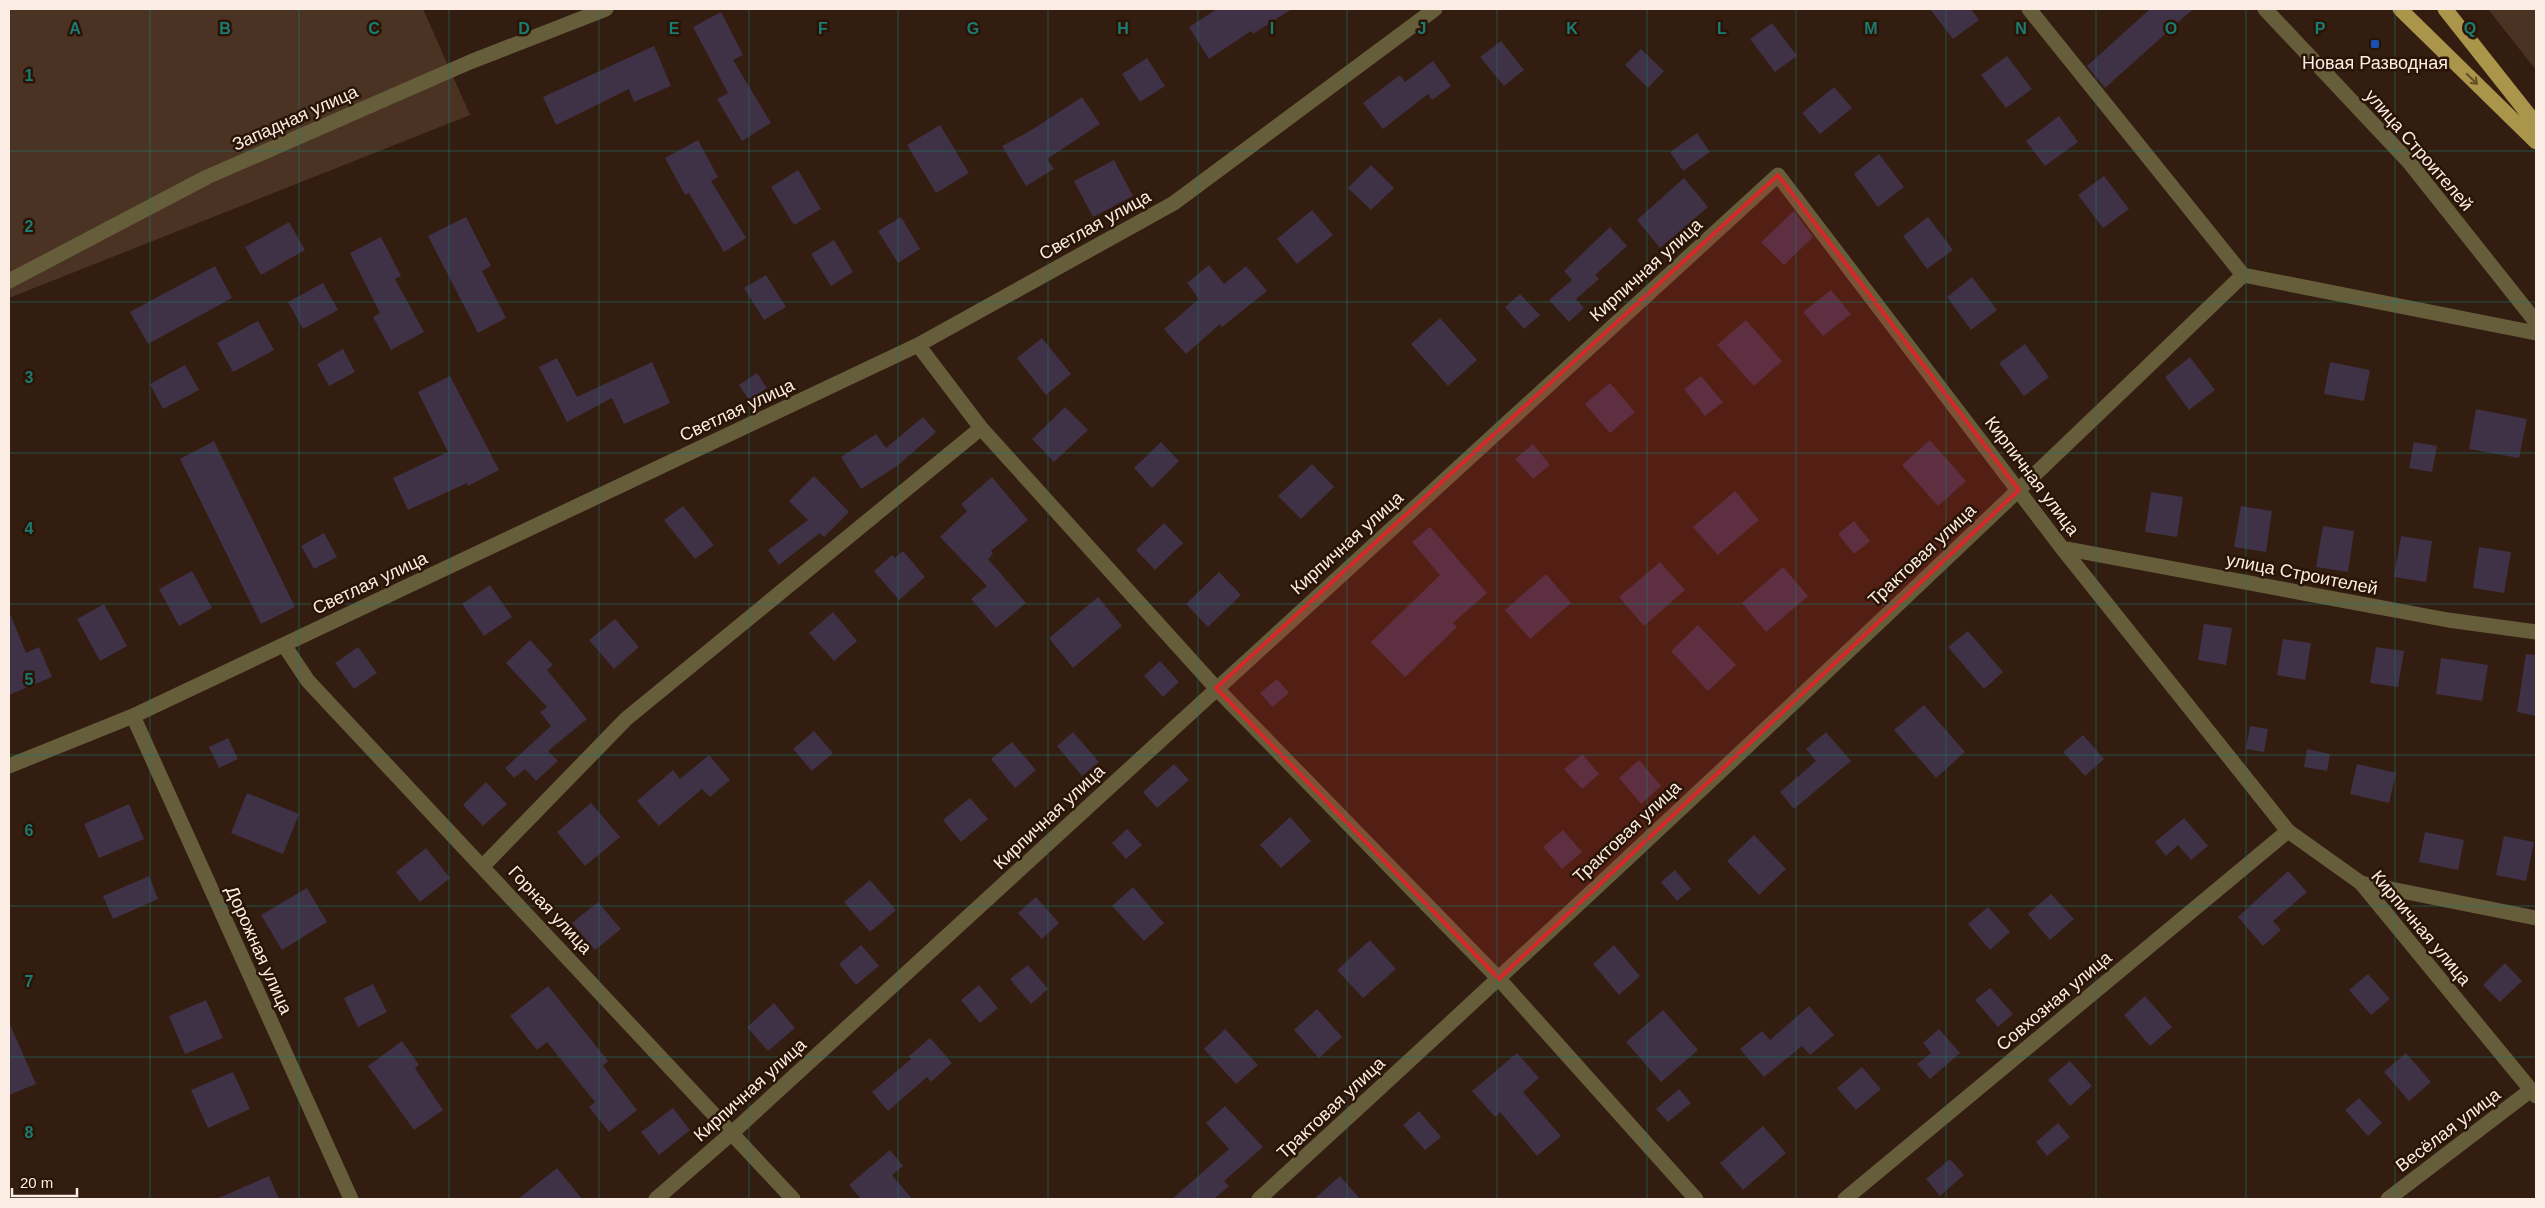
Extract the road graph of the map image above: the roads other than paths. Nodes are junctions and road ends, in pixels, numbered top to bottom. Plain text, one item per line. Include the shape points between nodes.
1 (606, 9) edge
2 (1436, 9) edge
3 (2029, 9) edge
4 (2265, 9) edge
5 (2400, 9) edge
6 (2445, 9) edge
7 (2536, 124) edge
8 (2536, 142) edge
9 (2243, 275) junction
10 (9, 281) edge
11 (2536, 322) edge
12 (2536, 333) edge
13 (918, 345) junction
14 (981, 428) junction
15 (2019, 490) junction
16 (2062, 548) junction
17 (2536, 632) edge
18 (284, 645) junction
19 (1216, 688) junction
20 (133, 716) junction
21 (9, 766) edge
22 (2288, 831) junction
23 (483, 866) junction
24 (2361, 884) junction
25 (2536, 918) edge
26 (1499, 979) junction
27 (2534, 1093) edge
28 (732, 1132) junction
29 (351, 1199) edge
30 (656, 1199) edge
31 (793, 1199) edge
32 (1259, 1199) edge
33 (1696, 1199) edge
34 (1845, 1199) edge
35 (2388, 1199) edge

1 - 10 street, Западная улица via 470,62 207,177
2 - 13 street, Светлая улица via 1174,203
3 - 9 street
4 - 11 street, улица Строителей via 2409,162
5 -> 8 main road
6 - 7 main road
9 - 12 street
9 - 15 street
13 - 14 street
13 - 18 street, Светлая улица
14 - 19 street
14 - 23 street via 626,719
15 - 16 street, Кирпичная улица
15 - 19 street, Кирпичная улица via 1778,175
15 - 26 street, Трактовая улица
16 - 17 street, улица Строителей via 2448,620
16 - 22 street, Кирпичная улица
18 - 20 street, Светлая улица
18 - 23 street, Горная улица via 308,681
19 - 26 street
19 - 28 street, Кирпичная улица
20 - 21 street, Светлая улица
20 - 29 street, Дорожная улица
22 - 24 street, Кирпичная улица
22 - 34 street, Совхозная улица
23 - 28 street, Горная улица
24 - 25 street
24 - 27 street, Кирпичная улица
26 - 32 street, Трактовая улица
26 - 33 street
27 - 35 street, Весёлая улица
28 - 30 street, Кирпичная улица
28 - 31 street, Горная улица

